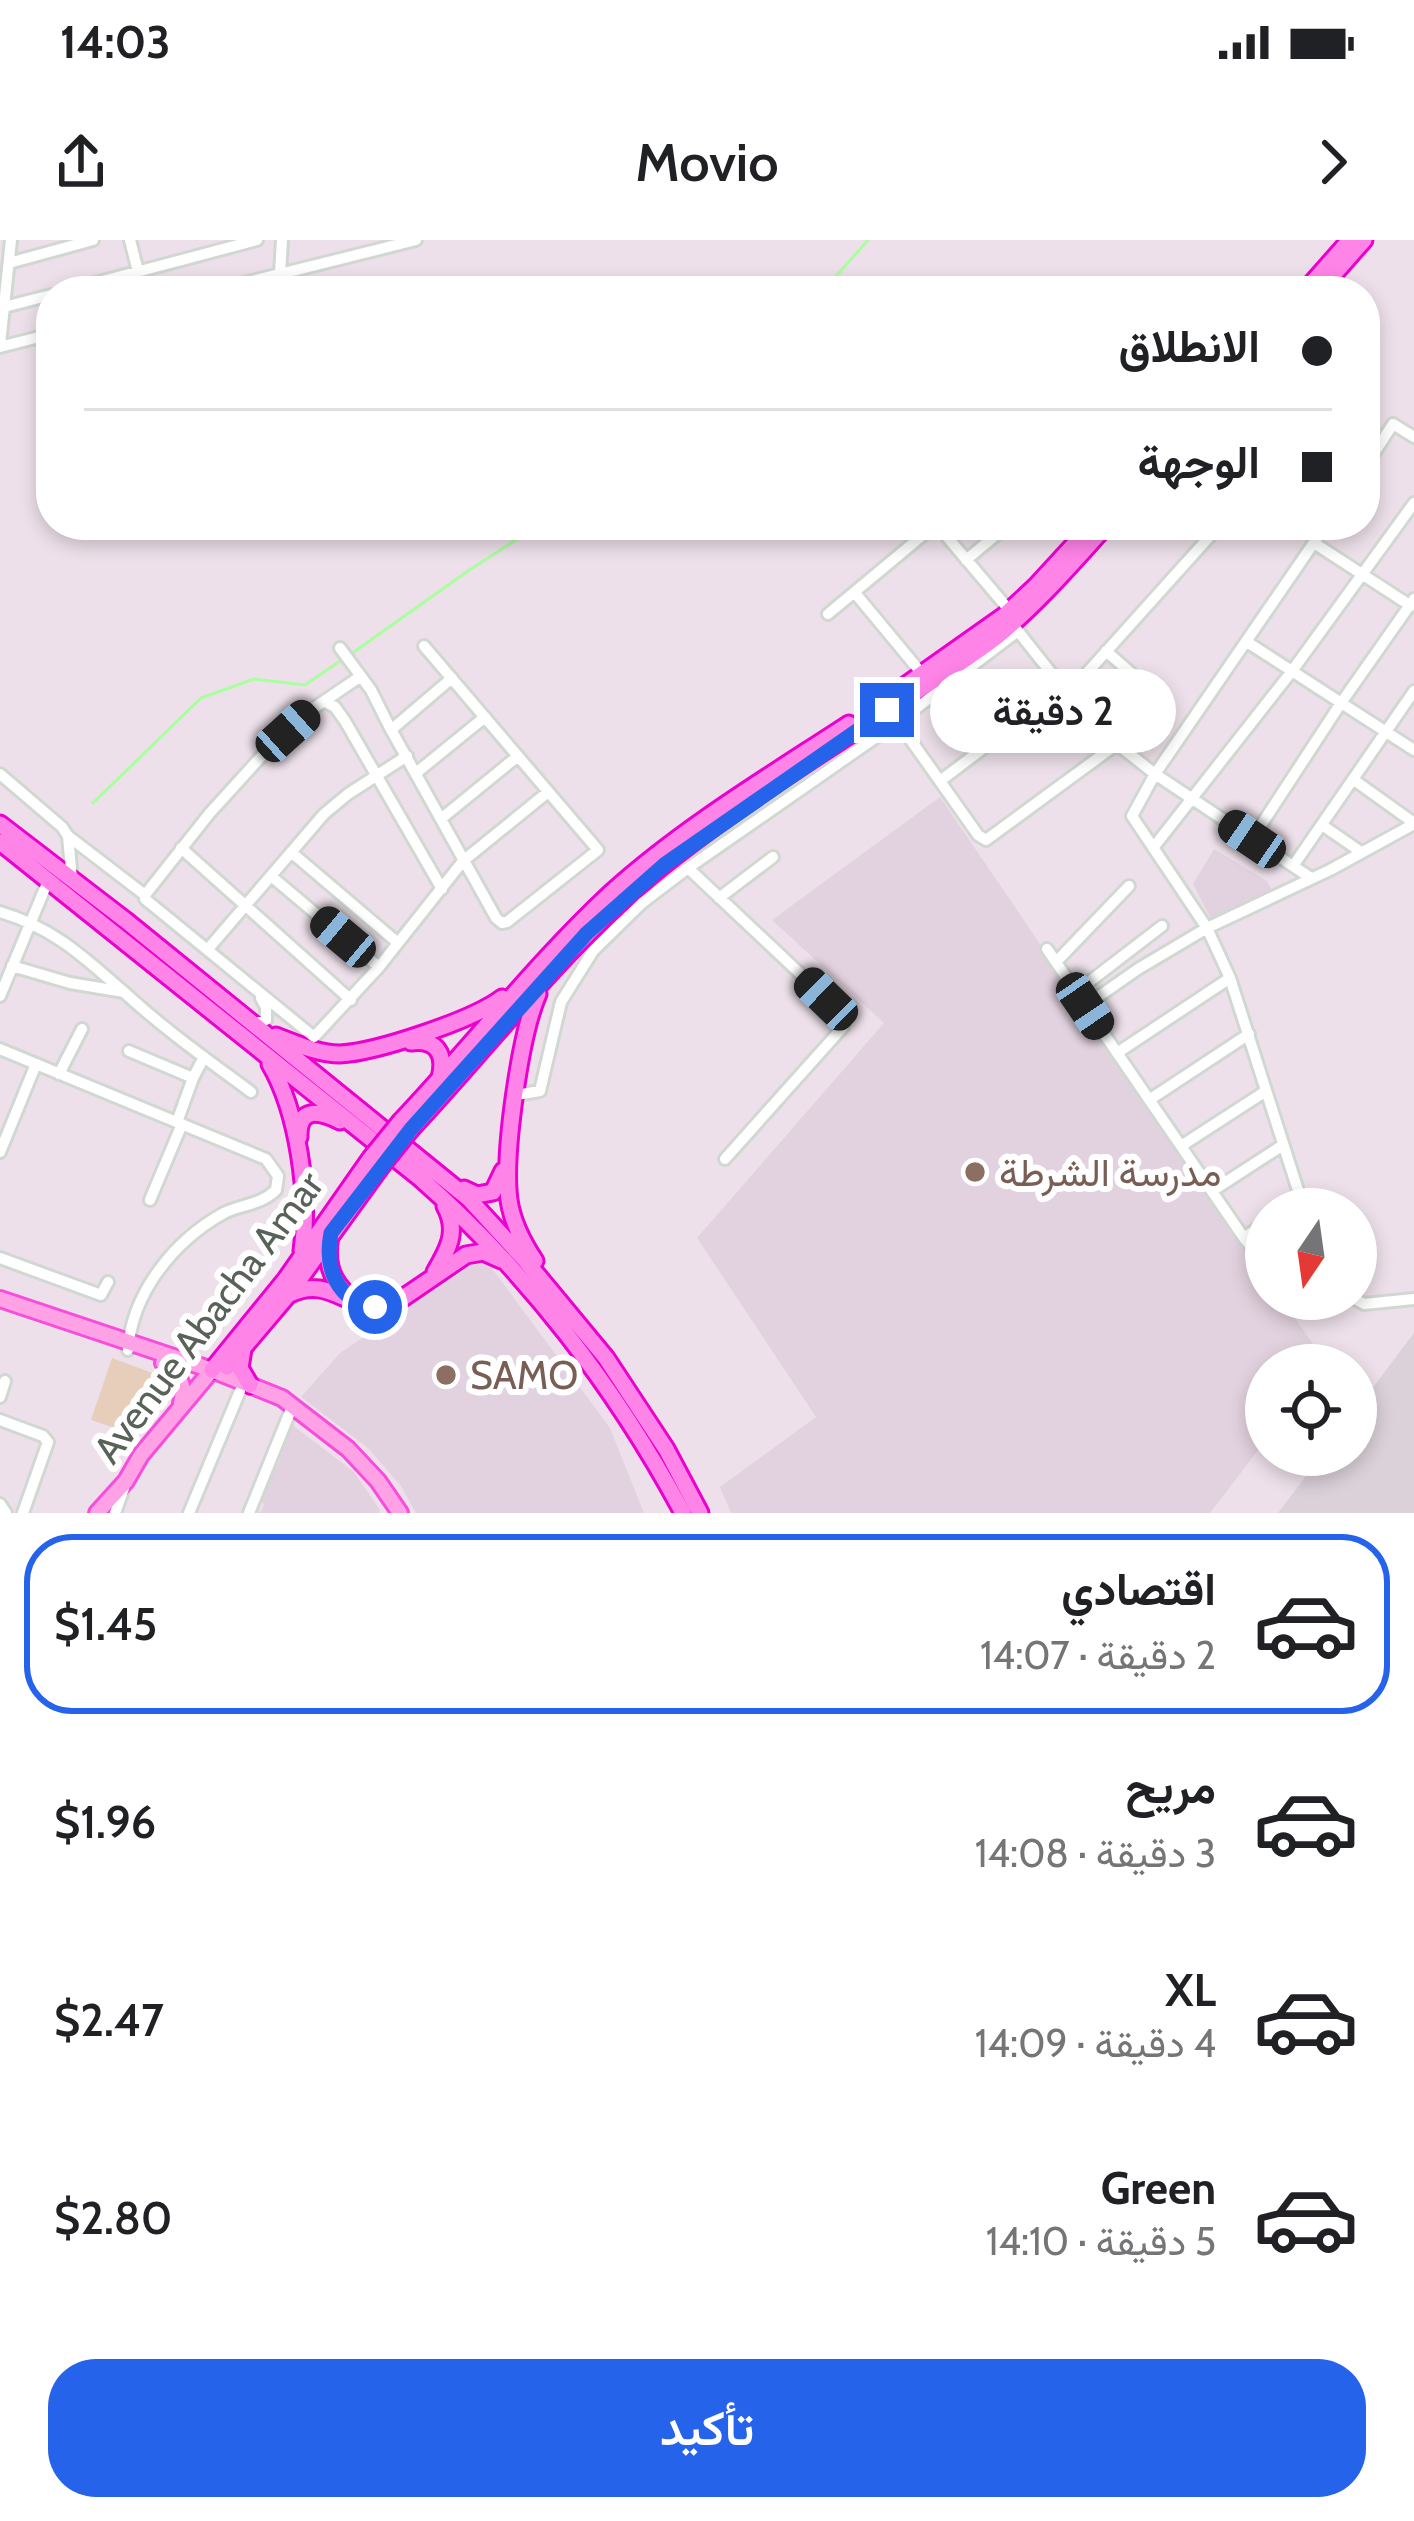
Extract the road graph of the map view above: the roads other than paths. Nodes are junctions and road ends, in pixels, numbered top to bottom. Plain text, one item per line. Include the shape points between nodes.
1 (11, 240) edge
2 (92, 240) edge
3 (130, 240) edge
4 (256, 240) edge
5 (282, 240) edge
6 (416, 240) edge
7 (1350, 240) edge
8 (1364, 240) edge
9 (225, 244) edge
10 (9, 263) junction
11 (138, 272) junction
12 (280, 273) junction
13 (123, 276) edge
14 (139, 276) edge
15 (269, 276) edge
16 (1318, 276) edge
17 (1332, 276) edge
18 (36, 299) edge
19 (4, 307) junction
20 (36, 338) edge
21 (0, 346) edge
22 (1414, 437) edge
23 (1380, 444) edge
24 (1414, 503) edge
25 (918, 540) edge
26 (949, 540) edge
27 (990, 540) edge
28 (1078, 540) edge
29 (1094, 540) edge
30 (1206, 540) edge
31 (1316, 540) edge
32 (1314, 543) junction
33 (967, 560) junction
34 (1363, 575) junction
35 (855, 593) junction
36 (1412, 604) edge
37 (828, 614) dead end
38 (1013, 622) junction
39 (1246, 642) junction
40 (424, 646) dead end
41 (340, 648) dead end
42 (1106, 651) junction
43 (1292, 671) junction
44 (923, 675) junction
45 (361, 676) junction
46 (452, 678) junction
47 (1065, 691) junction
48 (1414, 691) edge
49 (324, 701) junction
50 (1341, 704) junction
51 (485, 717) junction
52 (898, 722) junction
53 (391, 730) junction
54 (1386, 733) junction
55 (1115, 741) junction
56 (1414, 751) edge
57 (518, 756) junction
58 (407, 757) junction
59 (416, 773) junction
60 (0, 774) edge
61 (1155, 774) junction
62 (378, 775) junction
63 (1354, 780) junction
64 (940, 781) junction
65 (548, 792) junction
66 (1192, 799) junction
67 (442, 818) junction
68 (1414, 823) edge
69 (0, 824) edge
70 (1322, 825) junction
71 (68, 836) junction
72 (1252, 839) junction
73 (0, 842) edge
74 (182, 848) junction
75 (1153, 848) junction
76 (291, 852) junction
77 (1361, 852) junction
78 (773, 857) dead end
79 (463, 861) junction
80 (1293, 866) junction
81 (688, 868) junction
82 (271, 876) junction
83 (1311, 878) junction
84 (48, 880) junction
85 (72, 880) junction
86 (1129, 886) dead end
87 (442, 889) junction
88 (145, 895) junction
89 (719, 898) junction
90 (245, 905) junction
91 (156, 907) junction
92 (0, 912) edge
93 (124, 920) junction
94 (29, 922) junction
95 (1162, 926) dead end
96 (1207, 928) junction
97 (398, 943) junction
98 (208, 949) junction
99 (1047, 949) dead end
100 (1056, 962) junction
101 (12, 966) junction
102 (380, 968) junction
103 (551, 970) junction
104 (1230, 978) junction
105 (519, 985) junction
106 (124, 992) junction
107 (258, 992) junction
108 (1076, 992) junction
109 (0, 996) edge
110 (350, 1000) junction
111 (1085, 1006) junction
112 (252, 1024) junction
113 (82, 1029) dead end
114 (1249, 1034) junction
115 (0, 1049) edge
116 (129, 1051) dead end
117 (262, 1052) junction
118 (1117, 1053) junction
119 (479, 1056) junction
120 (204, 1057) junction
121 (36, 1064) junction
122 (59, 1074) junction
123 (193, 1078) junction
124 (440, 1079) junction
125 (1266, 1091) junction
126 (251, 1092) dead end
127 (517, 1095) junction
128 (1149, 1100) junction
129 (180, 1123) junction
130 (406, 1125) junction
131 (372, 1131) junction
132 (1283, 1145) junction
133 (1181, 1146) junction
134 (0, 1152) edge
135 (724, 1159) dead end
136 (376, 1162) junction
137 (432, 1169) junction
138 (356, 1177) junction
139 (1298, 1188) edge
140 (1211, 1191) junction
141 (437, 1193) junction
142 (150, 1201) dead end
143 (331, 1233) junction
144 (1244, 1238) edge
145 (0, 1258) edge
146 (301, 1258) junction
147 (508, 1265) junction
148 (432, 1277) junction
149 (108, 1282) dead end
150 (287, 1295) junction
151 (556, 1297) junction
152 (0, 1298) edge
153 (1414, 1299) edge
154 (1377, 1303) edge
155 (360, 1304) junction
156 (128, 1346) junction
157 (244, 1348) junction
158 (163, 1363) junction
159 (213, 1376) junction
160 (5, 1381) dead end
161 (245, 1388) junction
162 (0, 1397) edge
163 (292, 1407) junction
164 (178, 1410) junction
165 (0, 1420) edge
166 (126, 1481) junction
167 (0, 1504) edge
168 (393, 1508) edge
169 (5, 1513) edge
170 (22, 1513) edge
171 (97, 1513) edge
172 (115, 1513) edge
173 (189, 1513) edge
174 (249, 1513) edge
175 (683, 1513) edge
176 (700, 1513) edge

1 - 10 street
2 - 10 street
3 - 11 street
4 - 9 street
5 - 12 street
6 - 12 street
7 - 16 highway
8 - 17 highway
9 - 11 street
10 - 19 street
11 - 13 street
11 - 14 street
12 - 15 street
18 - 19 street
19 - 21 street
20 - 21 street
22 - 23 street via 1394,424
24 - 34 street
25 - 35 street
26 - 33 street
27 - 33 street
28 - 38 highway
29 - 38 highway
30 - 42 street
31 - 32 street
32 - 34 street
32 - 39 street
33 - 38 street
34 - 36 street
34 - 43 street
35 - 37 street
35 - 44 street
36 - 50 street
38 - 44 highway
38 - 47 street
38 - 52 street
38 - 103 highway via 664,865
39 - 43 street
39 - 61 street
40 - 46 street
41 - 45 street
42 - 47 street
42 - 55 street via 1150,693
43 - 50 street
43 - 66 street
44 - 105 highway via 653,857
45 - 49 street
45 - 53 street
46 - 51 street
46 - 53 street
47 - 55 street
47 - 64 street
48 - 54 street
49 - 62 street
49 - 74 street via 268,749
50 - 54 street
50 - 72 street
51 - 57 street
51 - 59 street
52 - 64 street
52 - 81 street
53 - 58 street
54 - 56 street
54 - 63 street
55 - 61 street
55 - 64 street via 991,840 978,836
57 - 65 street
57 - 67 street
58 - 59 street
58 - 62 street
59 - 67 street
60 - 71 street
61 - 66 street
61 - 75 street via 1132,816
62 - 76 street via 336,803
62 - 87 street
63 - 68 street
63 - 70 street
65 - 79 street
65 - 79 street via 598,850 502,923
66 - 72 street
66 - 75 street
67 - 79 street
68 - 77 street
69 - 85 highway
70 - 77 street
70 - 80 street
71 - 85 street
71 - 88 street
72 - 80 street
73 - 84 highway
74 - 88 street
74 - 90 street
75 - 96 street
76 - 82 street
76 - 97 street
77 - 83 street
78 - 89 street
79 - 87 street
80 - 83 street
81 - 89 street
81 - 127 street via 593,951 561,1001 540,1091
82 - 90 street
82 - 102 street
83 - 96 street
84 - 94 street
84 - 117 highway
85 - 93 highway
86 - 100 street
87 - 97 street
88 - 91 street
89 - 135 street via 844,1020
90 - 98 street
90 - 110 street
91 - 93 street
91 - 98 street
92 - 94 street
93 - 112 highway
94 - 101 street
94 - 106 street
95 - 108 street
96 - 104 street
96 - 111 street
97 - 102 street
98 - 107 street
99 - 100 street
100 - 108 street
101 - 106 street
101 - 109 street
102 - 110 street
103 - 119 highway
103 - 127 highway via 526,1033
104 - 114 street
104 - 118 street
105 - 112 highway via 461,1020 356,1052 306,1048
105 - 124 highway
106 - 120 street
107 - 110 street via 314,1037
107 - 112 street via 267,1016
108 - 111 street
111 - 118 street
112 - 131 highway
113 - 122 street
114 - 125 street
114 - 128 street
115 - 121 street
116 - 123 street
117 - 131 highway
117 - 146 highway via 291,1116 305,1215
118 - 128 street
119 - 130 highway
119 - 137 highway via 498,1050 515,1062 500,1182 477,1195
120 - 123 street
120 - 126 street
121 - 122 street
121 - 134 street
122 - 129 street
123 - 129 street
124 - 130 highway
124 - 131 highway via 442,1053 425,1042 338,1061 334,1076
125 - 132 street
125 - 133 street
127 - 151 highway via 509,1201
128 - 133 street
129 - 142 street
129 - 156 street via 266,1159 278,1176 276,1190 182,1243 148,1285
130 - 136 highway, bridge
131 - 137 highway
131 - 138 highway via 320,1113 299,1124 313,1203 330,1202
131 - 141 highway
132 - 139 street
132 - 140 street
133 - 140 street
136 - 138 highway, Avenue Abacha Amar
136 - 143 highway
137 - 151 highway
138 - 146 highway, Avenue Abacha Amar
140 - 144 street
141 - 147 highway
141 - 148 highway via 452,1230
143 - 150 highway
143 - 155 highway via 331,1273
145 - 149 street via 101,1295
146 - 159 highway, Avenue Abacha Amar
147 - 148 highway via 474,1252
147 - 175 highway via 630,1422
148 - 155 highway via 387,1306
150 - 155 highway via 319,1287
150 - 157 highway
151 - 176 highway via 606,1358
152 - 156 main road
153 - 154 street
156 - 158 main road
156 - 159 main road
157 - 159 highway
157 - 161 highway
158 - 159 main road
158 - 164 main road via 182,1382
159 - 161 main road
159 - 164 main road, Avenue Abacha Amar
159 - 166 main road
160 - 162 street
161 - 163 main road
161 - 173 street
163 - 168 main road via 349,1449
163 - 174 street
164 - 166 main road, Avenue Abacha Amar
165 - 170 street via 48,1442
166 - 171 main road, Avenue Abacha Amar
166 - 172 street
167 - 169 street

